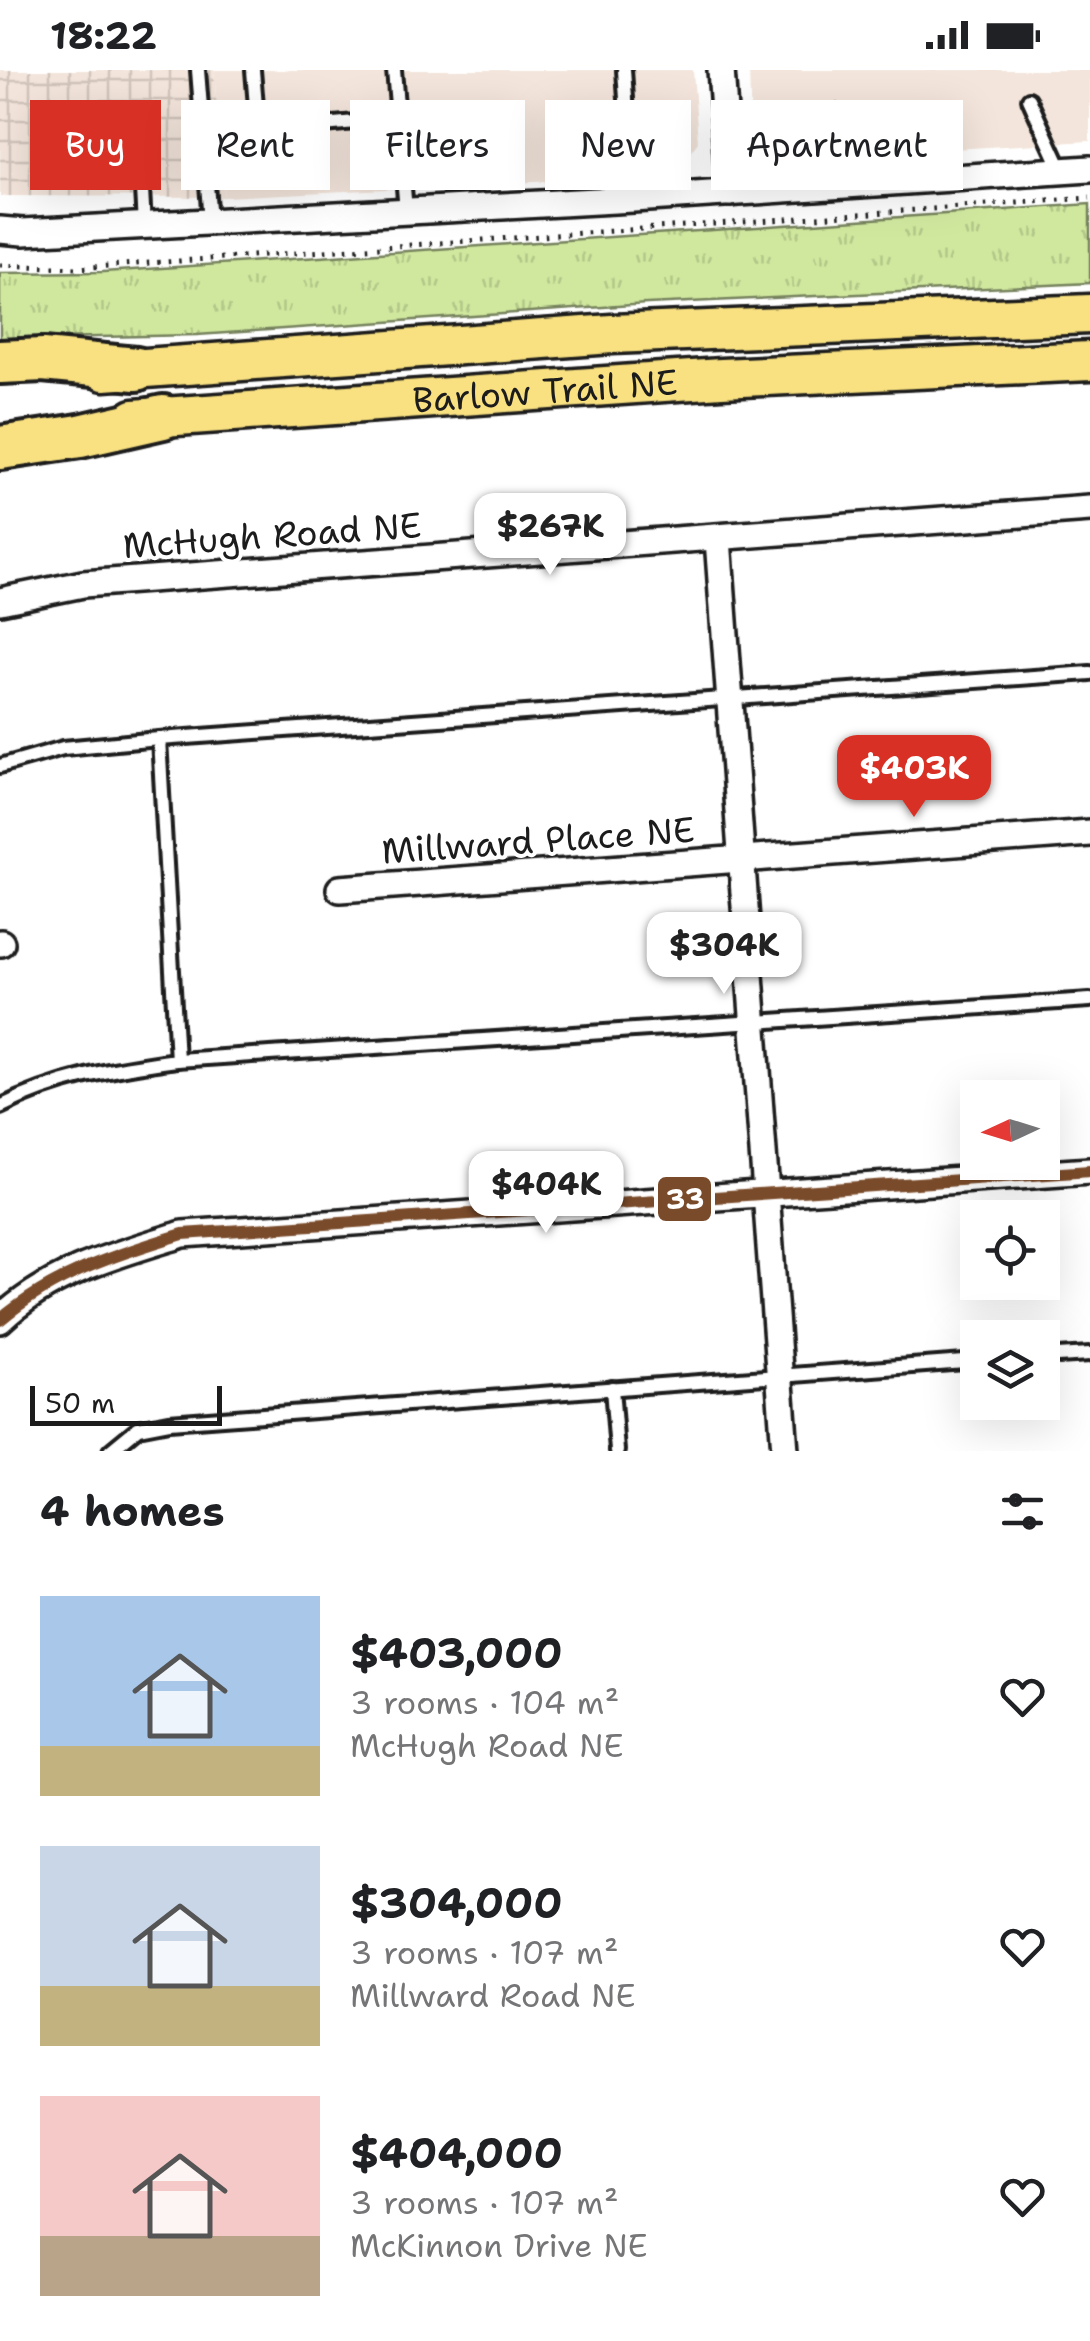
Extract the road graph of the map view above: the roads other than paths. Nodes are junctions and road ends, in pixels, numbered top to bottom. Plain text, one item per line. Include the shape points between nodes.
1 (198, 70) edge
2 (253, 70) edge
3 (394, 70) edge
4 (624, 70) edge
5 (722, 70) edge
6 (1030, 99) dead end
7 (397, 100) edge
8 (350, 123) edge
9 (1090, 169) edge
10 (1062, 170) junction
11 (963, 177) edge
12 (142, 190) edge
13 (404, 190) edge
14 (762, 190) edge
15 (730, 192) junction
16 (633, 199) junction
17 (406, 211) junction
18 (210, 222) junction
19 (144, 226) junction
20 (0, 230) edge
21 (1090, 314) edge
22 (1090, 361) edge
23 (0, 362) edge
24 (136, 368) junction
25 (0, 378) edge
26 (163, 417) junction
27 (0, 428) edge
28 (0, 448) edge
29 (1090, 509) edge
30 (718, 539) junction
31 (0, 601) edge
32 (1090, 673) edge
33 (730, 698) junction
34 (158, 740) junction
35 (0, 766) edge
36 (1090, 833) edge
37 (742, 861) junction
38 (340, 889) dead end
39 (1090, 1000) edge
40 (754, 1024) junction
41 (177, 1060) junction
42 (0, 1107) edge
43 (1090, 1171) edge
44 (766, 1195) junction
45 (0, 1320) edge
46 (1090, 1354) edge
47 (1060, 1356) edge
48 (960, 1362) edge
49 (780, 1374) junction
50 (612, 1388) junction
51 (110, 1451) edge
52 (617, 1451) edge
53 (785, 1451) edge

1 - 18 lane
2 - 8 lane via 258,131
3 - 7 lane
4 - 16 lane
5 - 15 street
6 - 10 lane
9 - 10 street
10 - 11 street
12 - 19 lane
13 - 17 lane
14 - 15 street
15 - 16 street
16 - 17 street
17 - 18 street
18 - 19 street
19 - 20 street
21 - 24 main road, Barlow Trail NE via 721,328
22 - 26 main road, Barlow Trail NE via 721,378
23 - 24 highway
24 - 25 main road, Barlow Trail NE
26 - 27 main road, Barlow Trail NE
26 - 28 highway
29 - 30 street, McHugh Road NE
30 - 31 street, McHugh Road NE via 83,584
30 - 33 street
32 - 33 lane
33 - 34 lane
33 - 37 street
34 - 35 lane via 63,748
34 - 41 lane
36 - 37 street
37 - 38 street, Millward Place NE
37 - 40 street
39 - 40 lane
40 - 41 lane
40 - 44 street
41 - 42 lane via 108,1070
43 - 44 street
44 - 45 street via 183,1234 93,1262 22,1299
44 - 49 street
46 - 47 lane
48 - 49 lane
49 - 50 lane
49 - 53 street
50 - 51 lane via 169,1422 138,1428
50 - 52 lane

